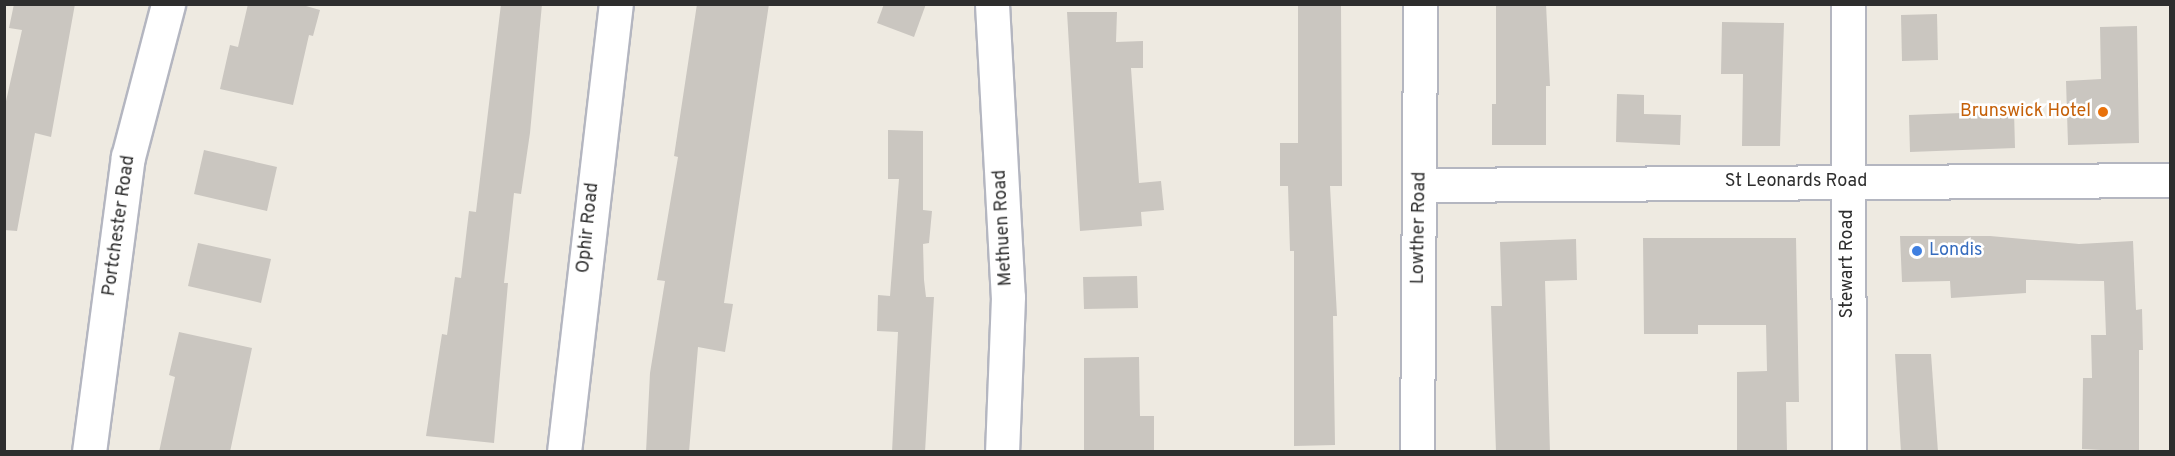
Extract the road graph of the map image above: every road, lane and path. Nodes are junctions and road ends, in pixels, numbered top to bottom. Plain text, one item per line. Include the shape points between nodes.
1 (168, 4) edge
2 (616, 4) edge
3 (992, 4) edge
4 (1420, 4) edge
5 (1848, 4) edge
6 (2170, 180) edge
7 (1848, 182) junction
8 (1421, 185) junction
9 (89, 452) edge
10 (564, 452) edge
11 (1002, 452) edge
12 (1417, 452) edge
13 (1849, 452) edge

1 - 9 street, Portchester Road via 128,157
2 - 10 street, Ophir Road
3 - 11 street, Methuen Road via 1008,297
4 - 8 street, Lowther Road
5 - 7 street, Stewart Road
6 - 7 street, St Leonards Road
7 - 8 street, St Leonards Road
7 - 13 street, Stewart Road
8 - 12 street, Lowther Road

